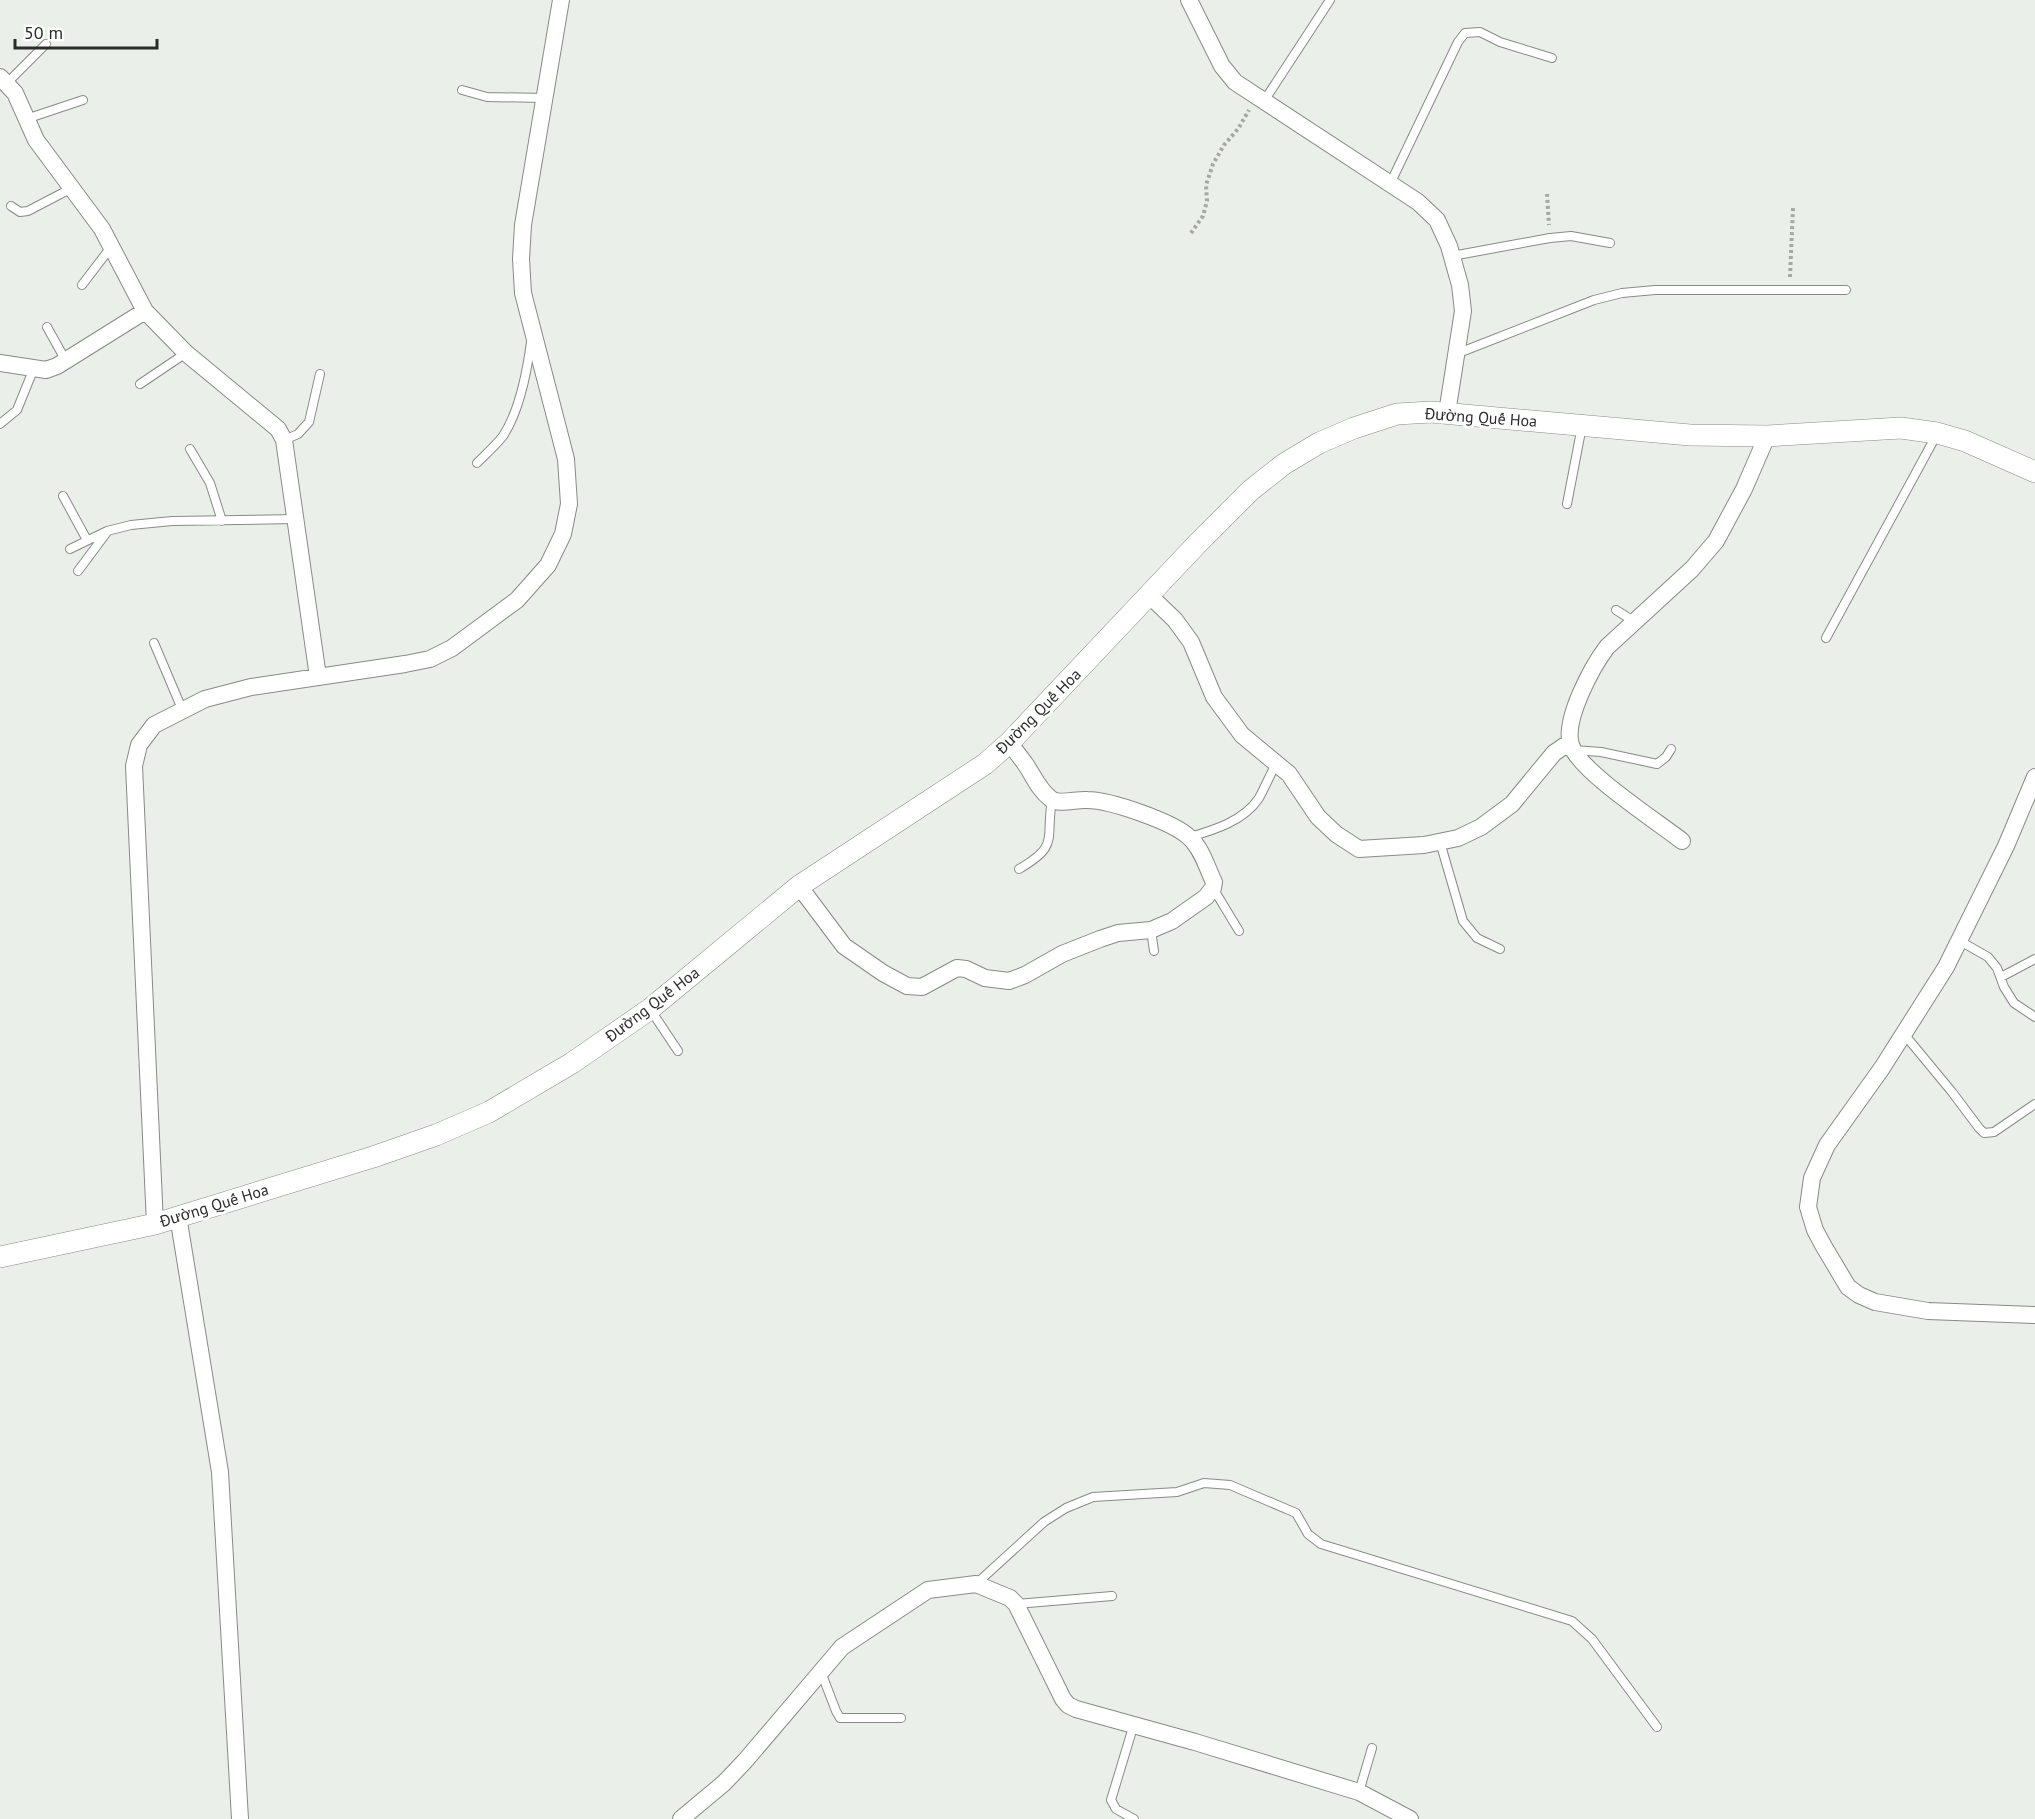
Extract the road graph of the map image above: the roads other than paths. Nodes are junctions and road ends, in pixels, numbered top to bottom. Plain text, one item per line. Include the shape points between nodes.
1 (561, 0) edge
2 (1189, 0) edge
3 (1330, 0) edge
4 (46, 44) dead end
5 (1552, 58) dead end
6 (4, 80) edge
7 (462, 90) dead end
8 (544, 98) junction
9 (1261, 99) junction
10 (83, 100) dead end
11 (26, 119) junction
12 (1390, 184) junction
13 (73, 188) junction
14 (11, 206) dead end
15 (1610, 243) dead end
16 (111, 247) junction
17 (1452, 256) junction
18 (82, 285) dead end
19 (1846, 290) dead end
20 (146, 311) junction
21 (47, 327) dead end
22 (532, 330) junction
23 (186, 352) junction
24 (1456, 354) junction
25 (66, 361) junction
26 (0, 363) edge
27 (34, 368) junction
28 (320, 374) dead end
29 (140, 384) dead end
30 (1447, 413) junction
31 (0, 424) edge
32 (1582, 425) junction
33 (1937, 433) junction
34 (1767, 435) junction
35 (284, 440) junction
36 (190, 449) dead end
37 (477, 463) dead end
38 (2035, 472) edge
39 (63, 496) dead end
40 (1567, 504) dead end
41 (296, 519) junction
42 (222, 521) junction
43 (107, 531) junction
44 (87, 540) junction
45 (70, 549) dead end
46 (78, 571) dead end
47 (1150, 596) junction
48 (1616, 610) dead end
49 (1635, 622) junction
50 (1826, 638) dead end
51 (154, 643) dead end
52 (318, 677) junction
53 (182, 709) junction
54 (1010, 743) junction
55 (1572, 746) junction
56 (1671, 749) dead end
57 (1276, 764) junction
58 (2035, 777) edge
59 (1052, 800) junction
60 (1190, 837) junction
61 (1682, 841) dead end
62 (1440, 842) junction
63 (1019, 869) dead end
64 (800, 886) junction
65 (1213, 888) junction
66 (1151, 930) junction
67 (1239, 931) dead end
68 (1960, 941) junction
69 (1500, 949) dead end
70 (1154, 951) dead end
71 (2035, 959) edge
72 (2001, 977) junction
73 (650, 1009) junction
74 (2035, 1017) edge
75 (1904, 1034) junction
76 (678, 1051) dead end
77 (2035, 1104) edge
78 (178, 1216) junction
79 (154, 1224) junction
80 (0, 1257) edge
81 (2035, 1315) edge
82 (976, 1584) junction
83 (1112, 1596) dead end
84 (1019, 1604) junction
85 (821, 1672) junction
86 (901, 1718) dead end
87 (1134, 1724) junction
88 (1657, 1726) dead end
89 (1372, 1748) dead end
90 (1359, 1792) junction
91 (240, 1819) edge
92 (681, 1819) edge
93 (1134, 1819) edge
94 (1410, 1819) edge

1 - 8 street
2 - 9 street via 1222,66 1235,82
3 - 9 lane
4 - 6 lane
5 - 12 lane via 1480,32 1465,33
6 - 11 street via 15,93
7 - 8 lane via 487,97
8 - 22 street via 521,259 523,293
9 - 12 street
10 - 11 lane
11 - 13 street via 36,140
12 - 17 street via 1437,220
13 - 14 lane via 28,210 20,212
13 - 16 street
15 - 17 lane via 1571,236
16 - 18 lane
16 - 20 street
17 - 24 street via 1463,311
19 - 24 lane via 1622,292
20 - 23 street
20 - 25 street
21 - 25 lane
22 - 37 lane via 512,419
22 - 52 street via 566,459 569,504 563,534 548,565 517,600 452,648 405,664
23 - 29 lane
23 - 35 street via 278,429
24 - 30 street
25 - 27 street via 46,370
26 - 27 street
27 - 31 lane via 17,410
28 - 35 lane via 309,422 298,434
30 - 32 street, Đường Quế Hoa
30 - 47 street, Đường Quế Hoa via 1397,414 1319,443 1284,464 1236,505
32 - 34 street, Đường Quế Hoa via 1690,435
32 - 40 lane
33 - 34 street, Đường Quế Hoa via 1901,428
33 - 38 street, Đường Quế Hoa
33 - 50 lane
34 - 49 street via 1716,541
35 - 41 street
36 - 42 lane via 210,483
39 - 44 lane
41 - 42 lane
41 - 52 street
42 - 43 lane via 131,525
43 - 44 lane
43 - 46 lane
44 - 45 lane
47 - 54 street, Đường Quế Hoa
47 - 57 street via 1191,642 1214,697 1230,720
48 - 49 lane
49 - 55 street via 1598,659 1572,720
51 - 53 lane
52 - 53 street via 251,687
53 - 79 street via 154,725 139,745 134,766
54 - 59 street
54 - 64 street, Đường Quế Hoa via 985,764
55 - 56 lane via 1657,764
55 - 61 street via 1580,760 1605,782
55 - 62 street via 1554,753 1512,804 1481,827
57 - 60 lane via 1247,812
57 - 62 street via 1289,774 1318,818 1359,849
58 - 68 street
59 - 60 street via 1108,802
59 - 63 lane via 1048,844 1039,857
60 - 65 street via 1214,882
62 - 69 lane via 1463,921 1477,938
64 - 66 street via 844,946 907,986 922,987 957,969 1009,981 1100,939
64 - 73 street, Đường Quế Hoa
65 - 66 street via 1172,921
65 - 67 lane
66 - 70 lane
68 - 72 lane via 1988,957
68 - 75 street
71 - 72 lane
72 - 74 lane via 2014,1003
73 - 76 lane
73 - 78 street, Đường Quế Hoa via 572,1063 489,1112 373,1157
75 - 77 lane via 1984,1133 1994,1132
75 - 81 street via 1827,1144 1812,1178 1808,1208 1815,1230 1848,1287 1875,1302 1928,1311
78 - 79 street, Đường Quế Hoa
78 - 91 street via 220,1472
79 - 80 street, Đường Quế Hoa
82 - 84 street
82 - 85 street via 928,1590 842,1647
82 - 88 lane via 1044,1522 1093,1497 1177,1492 1204,1483 1230,1485 1296,1513 1308,1534 1321,1544 1572,1621 1592,1639
83 - 84 lane
84 - 87 street via 1045,1665 1068,1705
85 - 86 lane via 840,1718
85 - 92 street via 724,1783
87 - 90 street
87 - 93 lane via 1111,1800 1116,1809
89 - 90 lane
90 - 94 street

